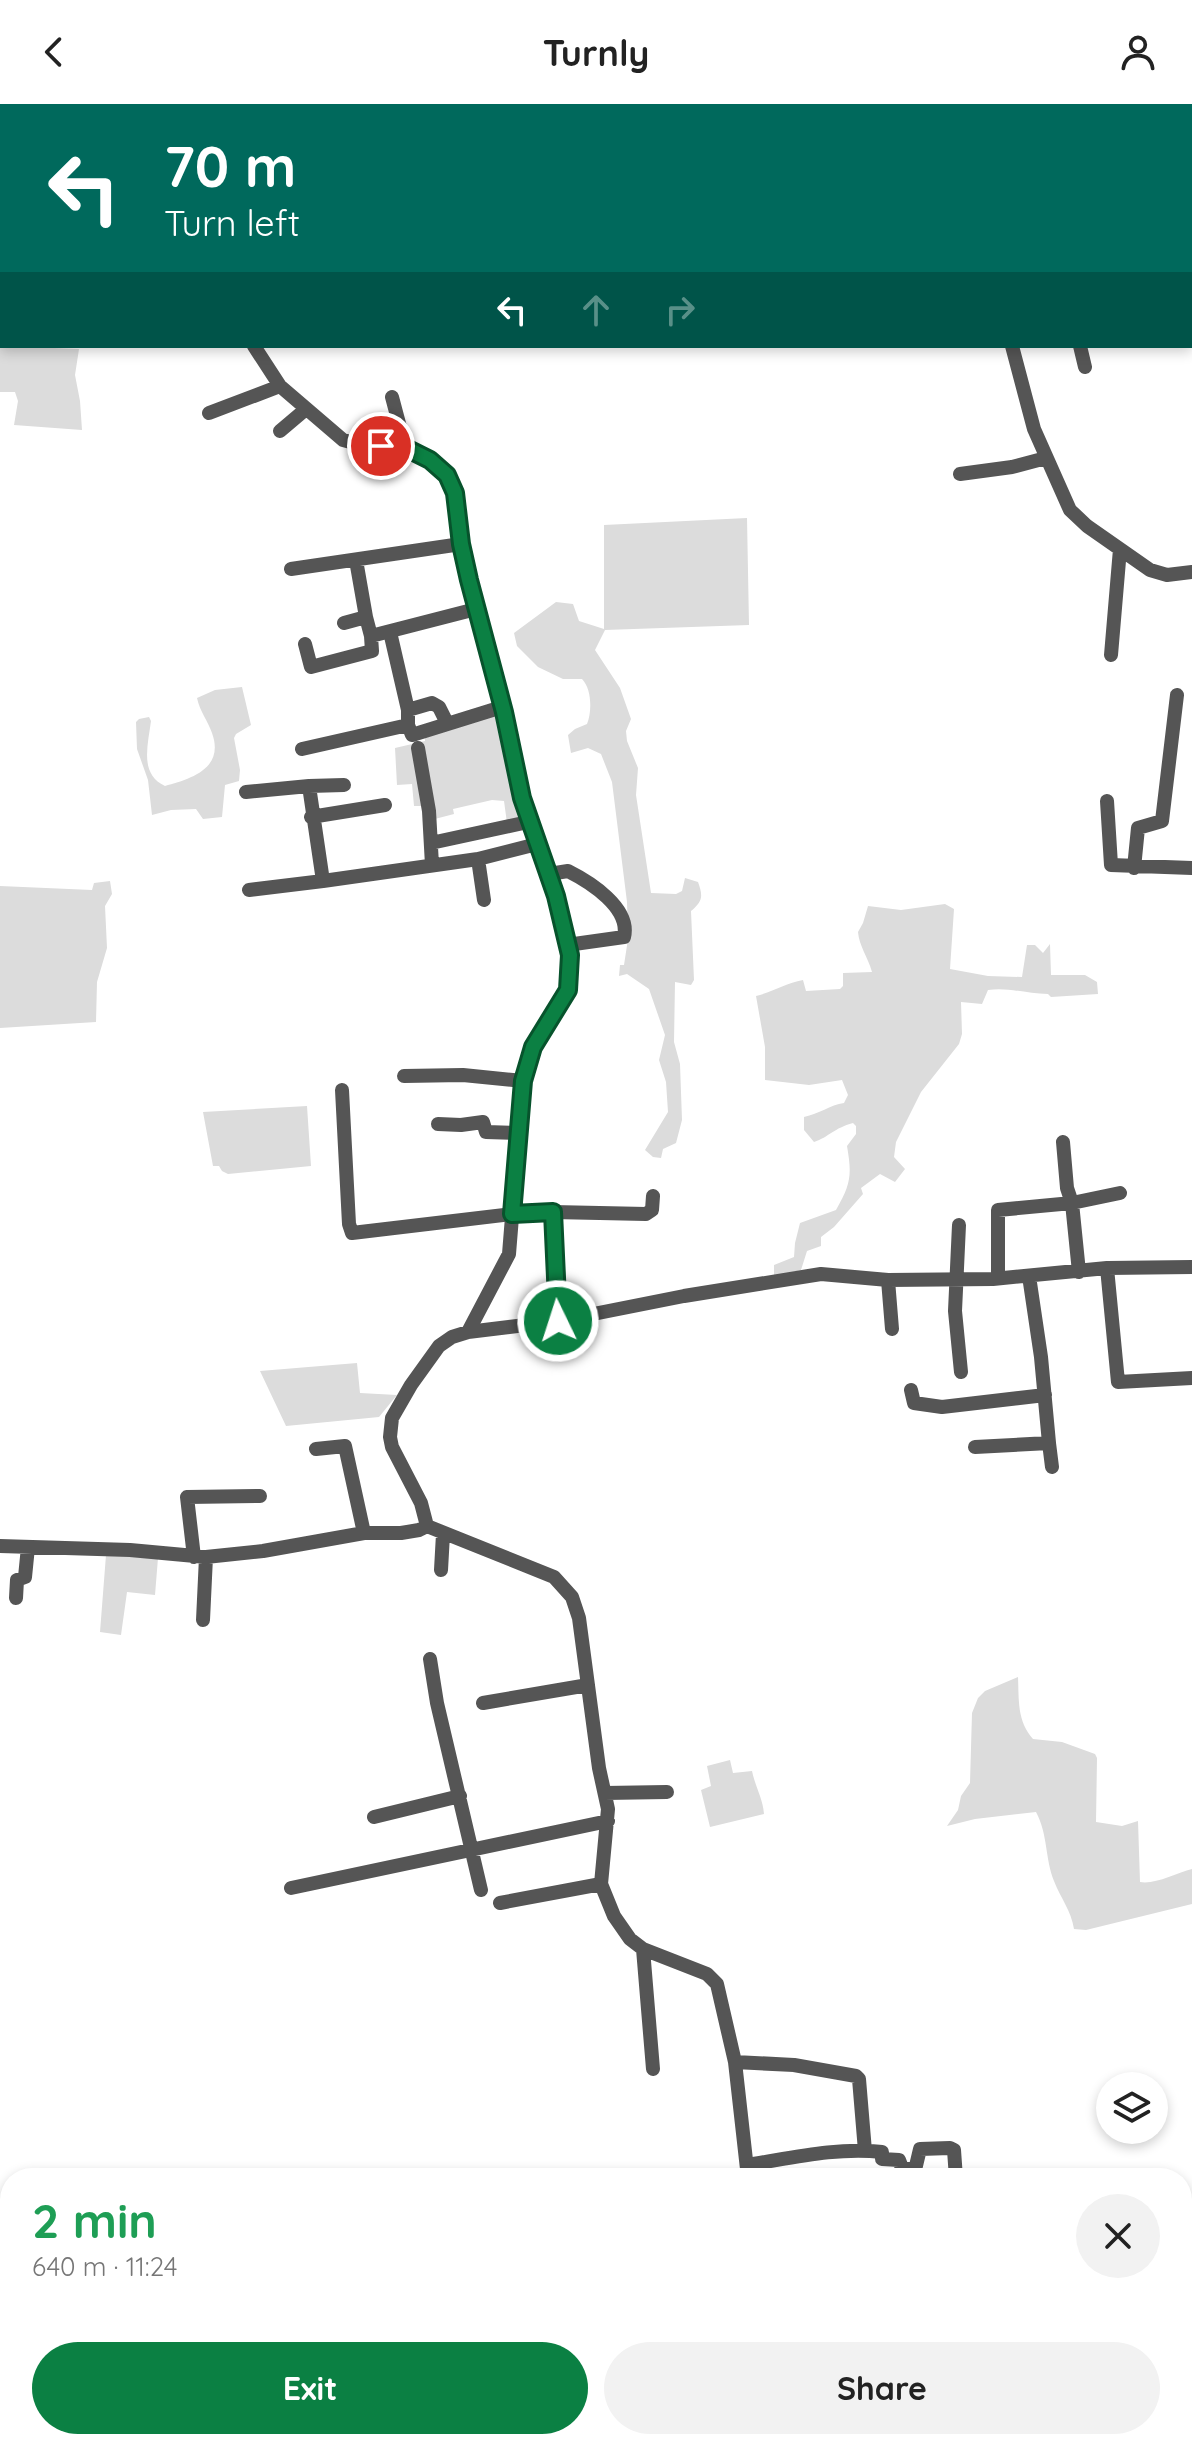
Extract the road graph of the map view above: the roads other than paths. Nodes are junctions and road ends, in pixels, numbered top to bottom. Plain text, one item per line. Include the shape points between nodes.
1 (255, 348) edge
2 (1013, 348) edge
3 (1080, 348) edge
4 (1085, 367) dead end
5 (280, 386) junction
6 (392, 397) dead end
7 (306, 409) junction
8 (209, 413) dead end
9 (280, 431) dead end
10 (400, 445) junction
11 (1046, 458) junction
12 (960, 474) dead end
13 (461, 544) junction
14 (1120, 549) junction
15 (356, 560) junction
16 (291, 569) dead end
17 (1192, 572) edge
18 (476, 609) junction
19 (366, 617) junction
20 (344, 623) dead end
21 (390, 632) junction
22 (371, 636) junction
23 (305, 644) dead end
24 (1111, 655) dead end
25 (1177, 695) dead end
26 (502, 707) junction
27 (408, 718) junction
28 (447, 723) junction
29 (418, 748) dead end
30 (302, 749) dead end
31 (344, 785) dead end
32 (309, 786) junction
33 (246, 792) dead end
34 (1107, 801) dead end
35 (385, 805) dead end
36 (311, 817) junction
37 (528, 822) junction
38 (431, 843) junction
39 (537, 844) junction
40 (478, 859) junction
41 (432, 865) junction
42 (1134, 868) junction
43 (1192, 868) edge
44 (549, 874) junction
45 (323, 881) junction
46 (249, 890) dead end
47 (484, 900) dead end
48 (567, 945) junction
49 (404, 1076) dead end
50 (523, 1081) junction
51 (342, 1090) dead end
52 (438, 1124) dead end
53 (518, 1133) junction
54 (1063, 1142) dead end
55 (1120, 1193) dead end
56 (653, 1196) dead end
57 (1072, 1203) junction
58 (553, 1212) junction
59 (512, 1214) junction
60 (959, 1225) dead end
61 (1192, 1267) edge
62 (1107, 1268) junction
63 (1079, 1272) junction
64 (1029, 1276) junction
65 (957, 1278) junction
66 (998, 1278) junction
67 (888, 1280) junction
68 (558, 1321) junction
69 (892, 1329) dead end
70 (468, 1332) junction
71 (961, 1372) dead end
72 (1192, 1378) edge
73 (911, 1390) dead end
74 (1045, 1395) junction
75 (1049, 1443) junction
76 (975, 1447) dead end
77 (316, 1449) dead end
78 (1052, 1467) dead end
79 (260, 1496) dead end
80 (427, 1526) junction
81 (364, 1533) junction
82 (443, 1534) junction
83 (0, 1546) edge
84 (28, 1547) junction
85 (200, 1557) junction
86 (441, 1570) dead end
87 (16, 1598) dead end
88 (203, 1620) dead end
89 (430, 1659) dead end
90 (588, 1685) junction
91 (483, 1703) dead end
92 (667, 1792) dead end
93 (605, 1793) junction
94 (460, 1796) junction
95 (374, 1817) dead end
96 (608, 1821) junction
97 (472, 1850) junction
98 (601, 1884) junction
99 (291, 1888) dead end
100 (481, 1890) dead end
101 (500, 1903) dead end
102 (643, 1949) junction
103 (735, 2062) junction
104 (653, 2069) dead end
105 (865, 2151) junction
106 (748, 2168) edge
107 (757, 2168) edge
108 (902, 2168) edge
109 (915, 2168) edge
110 (955, 2168) edge

1 - 5 street
2 - 11 street
3 - 4 street
5 - 7 street
5 - 8 street
6 - 10 street
7 - 9 street
7 - 10 street via 349,443
10 - 13 street via 447,475 455,493
11 - 12 street
11 - 14 street via 1070,510
13 - 15 street
13 - 18 street
14 - 17 street via 1158,574
14 - 24 street
15 - 16 street
15 - 19 street
18 - 21 street
18 - 26 street
19 - 20 street
19 - 22 street
21 - 22 street
21 - 27 street
22 - 23 street via 372,651 311,667
25 - 42 street via 1162,821 1138,828
26 - 28 street
26 - 37 street
27 - 28 street via 432,703
27 - 28 street via 412,735
27 - 30 street
29 - 38 street
31 - 32 street
32 - 33 street
32 - 36 street
34 - 42 street via 1110,863
35 - 36 street
36 - 45 street
37 - 38 street
37 - 39 street
38 - 41 street
39 - 40 street
39 - 44 street
40 - 41 street
40 - 47 street
41 - 45 street
42 - 43 street
44 - 48 street
44 - 48 street via 573,872 608,898 625,925 624,937
45 - 46 street
48 - 50 street via 568,990 533,1047
49 - 50 street
50 - 53 street
51 - 59 street via 352,1233
52 - 53 street via 483,1122 486,1132
53 - 59 street
54 - 57 street
55 - 57 street
56 - 58 street via 652,1210 646,1214
57 - 63 street
57 - 66 street via 998,1210
58 - 59 street
58 - 68 street
59 - 70 street via 509,1254
60 - 65 street
61 - 62 street
62 - 63 street
62 - 72 street via 1118,1382
63 - 64 street
64 - 66 street
64 - 74 street
65 - 66 street
65 - 67 street
65 - 71 street
67 - 68 street via 821,1274
67 - 69 street
68 - 70 street
70 - 80 street via 446,1340 433,1353 391,1426 392,1447
73 - 74 street via 914,1403 934,1407
74 - 75 street
75 - 76 street
75 - 78 street
77 - 81 street via 345,1446
79 - 85 street via 187,1497
80 - 81 street via 401,1533
80 - 82 street
81 - 85 street
82 - 86 street
82 - 90 street via 561,1582 576,1608
83 - 84 street
84 - 85 street
84 - 87 street
85 - 88 street
89 - 94 street
90 - 91 street
90 - 93 street
92 - 93 street
93 - 96 street
94 - 95 street
94 - 97 street
96 - 97 street
96 - 98 street
97 - 99 street
97 - 100 street
98 - 101 street
98 - 102 street via 621,1927
102 - 103 street via 707,1974 717,1984
102 - 104 street
103 - 105 street via 856,2076
103 - 106 street
105 - 107 street via 791,2156
105 - 108 street via 899,2160
109 - 110 street via 920,2149 950,2148

